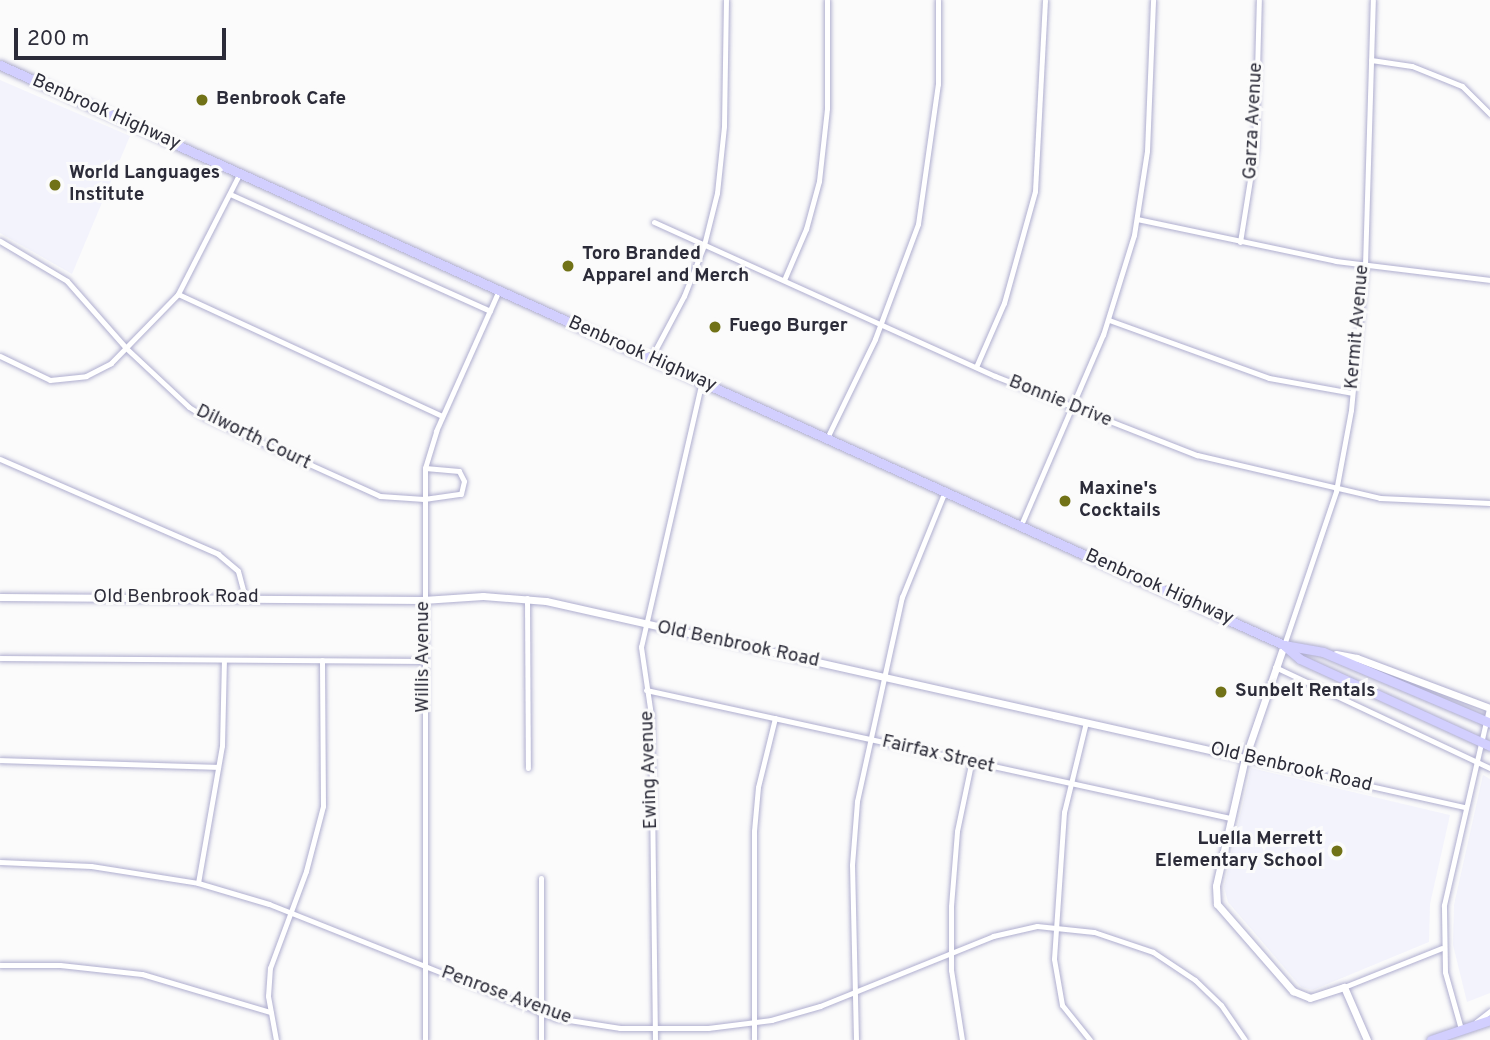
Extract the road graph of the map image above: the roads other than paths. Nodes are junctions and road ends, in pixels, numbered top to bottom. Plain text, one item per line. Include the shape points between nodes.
1 (726, 0) edge
2 (827, 0) edge
3 (938, 0) edge
4 (1045, 0) edge
5 (1153, 0) edge
6 (1259, 0) edge
7 (1373, 0) edge
8 (1371, 60) junction
9 (0, 65) edge
10 (1490, 114) edge
11 (240, 173) junction
12 (230, 194) junction
13 (1137, 219) junction
14 (654, 222) dead end
15 (0, 241) edge
16 (1240, 242) junction
17 (704, 245) junction
18 (1364, 265) junction
19 (784, 280) junction
20 (1490, 281) edge
21 (499, 290) junction
22 (178, 294) junction
23 (490, 311) junction
24 (1109, 320) junction
25 (882, 322) junction
26 (126, 348) junction
27 (0, 356) edge
28 (651, 358) junction
29 (976, 367) junction
30 (702, 381) junction
31 (1352, 393) junction
32 (1073, 407) junction
33 (442, 416) junction
34 (827, 438) junction
35 (0, 458) edge
36 (425, 468) junction
37 (945, 491) junction
38 (1336, 491) junction
39 (424, 499) junction
40 (1490, 503) edge
41 (1021, 525) junction
42 (0, 597) edge
43 (245, 598) junction
44 (527, 598) junction
45 (423, 600) junction
46 (646, 625) junction
47 (1284, 645) junction
48 (1323, 652) junction
49 (0, 658) edge
50 (224, 660) junction
51 (322, 660) junction
52 (424, 661) junction
53 (1275, 667) junction
54 (884, 677) junction
55 (646, 690) junction
56 (1490, 708) edge
57 (775, 718) junction
58 (1086, 722) junction
59 (1488, 722) edge
60 (870, 740) junction
61 (1485, 744) edge
62 (1245, 758) junction
63 (0, 761) edge
64 (1475, 761) junction
65 (971, 764) junction
66 (218, 767) junction
67 (528, 768) dead end
68 (1490, 768) edge
69 (1069, 785) junction
70 (1464, 807) junction
71 (1230, 818) junction
72 (0, 862) edge
73 (541, 878) dead end
74 (198, 883) junction
75 (289, 912) junction
76 (1054, 927) junction
77 (1442, 948) junction
78 (951, 953) junction
79 (0, 965) edge
80 (426, 967) junction
81 (1344, 987) junction
82 (854, 992) junction
83 (270, 1012) junction
84 (542, 1012) junction
85 (1490, 1012) edge
86 (1490, 1020) edge
87 (754, 1022) junction
88 (655, 1028) junction
89 (1466, 1028) junction
90 (276, 1040) edge
91 (425, 1040) edge
92 (541, 1040) edge
93 (655, 1040) edge
94 (754, 1040) edge
95 (856, 1040) edge
96 (962, 1040) edge
97 (1090, 1040) edge
98 (1245, 1040) edge
99 (1367, 1040) edge
100 (1431, 1040) edge

1 - 17 street via 721,166
2 - 19 street via 827,108 819,181 806,229
3 - 25 street via 938,84 928,171 918,224
4 - 29 street via 1035,191 1004,303
5 - 13 street via 1147,151
6 - 16 street, Garza Avenue via 1255,148
7 - 8 street, Kermit Avenue
8 - 10 street via 1412,66 1462,86
8 - 18 street, Kermit Avenue
9 - 11 main road, Benbrook Highway
11 - 12 street
11 - 21 main road, Benbrook Highway
12 - 22 street
12 - 23 street
13 - 16 street
13 - 24 street
14 - 17 street, Bonnie Drive
15 - 26 street, Dilworth Court via 66,282
16 - 18 street
17 - 19 street, Bonnie Drive
17 - 28 street via 684,296
18 - 20 street
18 - 31 street, Kermit Avenue
19 - 25 street, Bonnie Drive
21 - 23 street, Willis Avenue
21 - 28 main road, Benbrook Highway
22 - 26 street
22 - 33 street
23 - 33 street, Willis Avenue
24 - 31 street via 1269,378
24 - 32 street
25 - 29 street, Bonnie Drive
25 - 34 street
26 - 27 street via 98,370 60,380 41,379
26 - 39 street, Dilworth Court via 205,417 366,492
28 - 30 main road, Benbrook Highway
29 - 32 street, Bonnie Drive
30 - 34 main road, Benbrook Highway
30 - 46 street, Ewing Avenue
31 - 38 street, Kermit Avenue
32 - 38 street, Bonnie Drive via 1197,455
32 - 41 street
33 - 36 street, Willis Avenue
34 - 37 main road, Benbrook Highway
35 - 43 street via 218,554 238,571
36 - 39 street, Willis Avenue
36 - 39 street, Dilworth Court via 459,471 464,487 458,497
37 - 41 main road, Benbrook Highway
37 - 54 street via 909,577
38 - 40 street, Bonnie Drive via 1408,502
38 - 47 street, Kermit Avenue
39 - 45 street, Willis Avenue
41 - 47 main road, Benbrook Highway
42 - 43 street, Old Benbrook Road
43 - 45 street, Old Benbrook Road
44 - 45 street, Old Benbrook Road
44 - 46 street, Old Benbrook Road
44 - 67 street
45 - 52 street, Willis Avenue
46 - 54 street, Old Benbrook Road
46 - 55 street, Ewing Avenue via 641,647
47 - 48 main road, Benbrook Highway
47 - 53 street
47 - 61 main road, Benbrook Highway via 1300,659
48 - 56 street, Benbrook Highway via 1357,658
48 - 59 main road, Benbrook Highway
49 - 50 street
50 - 51 street
50 - 66 street
51 - 52 street
51 - 75 street via 323,806 306,871
52 - 80 street, Willis Avenue
53 - 62 street
53 - 64 street
54 - 58 street, Old Benbrook Road
54 - 60 street
55 - 57 street, Fairfax Street
55 - 88 street, Ewing Avenue via 653,779
56 - 59 street
57 - 60 street, Fairfax Street
57 - 87 street via 760,776 754,831
58 - 62 street, Old Benbrook Road
58 - 69 street
59 - 61 street
60 - 65 street, Fairfax Street
60 - 82 street via 854,826
61 - 64 street
62 - 70 street, Old Benbrook Road
62 - 71 street
63 - 66 street
64 - 68 street
64 - 70 street
65 - 69 street, Fairfax Street
65 - 78 street via 957,831
66 - 74 street
69 - 71 street, Fairfax Street
69 - 76 street
70 - 77 street via 1444,905
71 - 81 street via 1216,886 1222,914 1302,997 1319,997
72 - 74 street, Penrose Avenue via 91,866
73 - 84 street
74 - 75 street, Penrose Avenue
75 - 80 street, Penrose Avenue
75 - 83 street via 270,968
76 - 78 street, Penrose Avenue via 1015,930
76 - 97 street via 1062,1005
76 - 98 street, Penrose Avenue via 1094,932 1153,952 1207,991
77 - 81 street
77 - 89 street
78 - 82 street, Penrose Avenue
78 - 96 street
79 - 83 street via 60,965 142,974
80 - 84 street, Penrose Avenue
80 - 91 street, Willis Avenue
81 - 99 street
82 - 87 street, Penrose Avenue via 803,1012
82 - 95 street
83 - 90 street
84 - 88 street, Penrose Avenue via 593,1025
84 - 92 street
85 - 89 street
86 - 89 main road
87 - 88 street, Penrose Avenue
87 - 94 street
88 - 93 street, Ewing Avenue
89 - 100 main road

